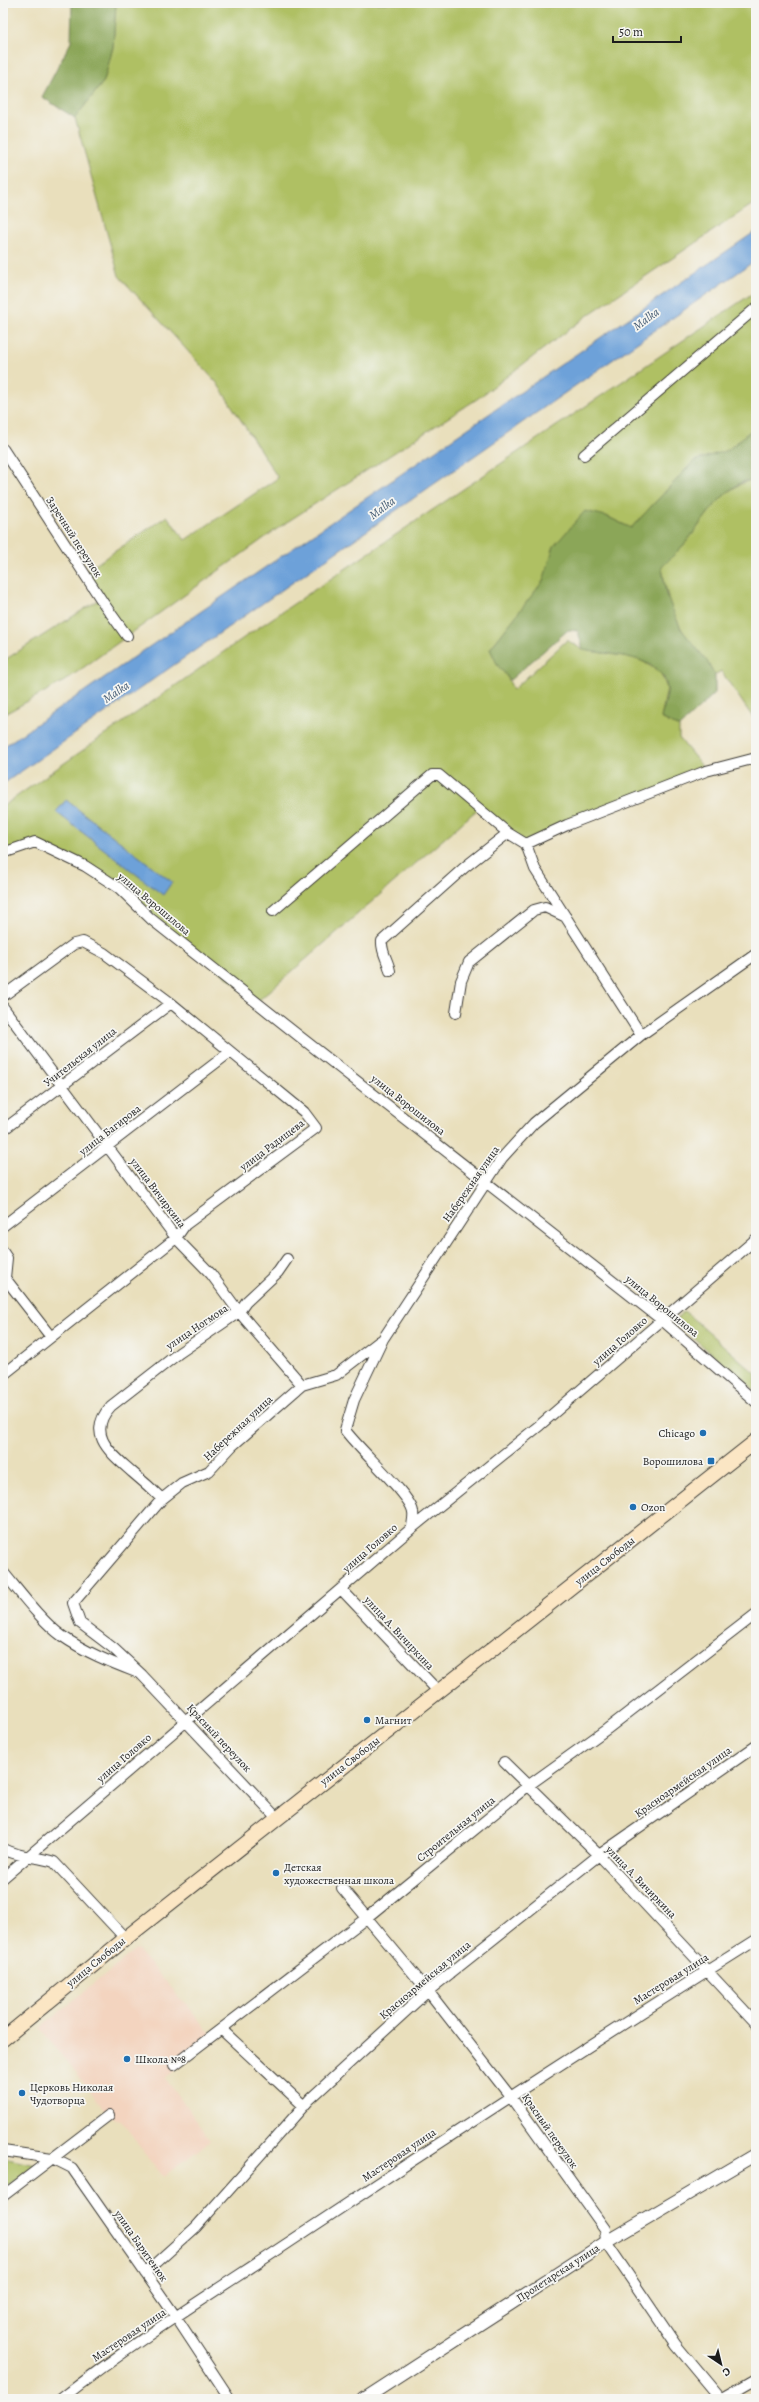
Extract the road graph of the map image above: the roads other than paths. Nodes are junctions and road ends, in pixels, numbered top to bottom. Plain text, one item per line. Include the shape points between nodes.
1 (756, 308) edge
2 (3, 449) edge
3 (584, 455) dead end
4 (127, 636) dead end
5 (756, 758) edge
6 (508, 833) junction
7 (526, 844) junction
8 (3, 853) edge
9 (273, 911) dead end
10 (566, 917) junction
11 (756, 954) edge
12 (390, 971) dead end
13 (3, 996) edge
14 (171, 1003) junction
15 (3, 1007) edge
16 (456, 1013) dead end
17 (641, 1035) junction
18 (230, 1052) junction
19 (63, 1086) junction
20 (3, 1130) edge
21 (108, 1147) junction
22 (486, 1182) junction
23 (3, 1226) edge
24 (176, 1238) junction
25 (756, 1239) edge
26 (3, 1252) edge
27 (287, 1259) dead end
28 (4, 1279) edge
29 (240, 1312) junction
30 (662, 1320) junction
31 (51, 1337) junction
32 (383, 1339) junction
33 (3, 1375) edge
34 (302, 1385) junction
35 (756, 1402) edge
36 (756, 1441) edge
37 (162, 1499) junction
38 (412, 1528) junction
39 (3, 1572) edge
40 (341, 1589) junction
41 (73, 1603) joint
42 (756, 1614) edge
43 (142, 1674) junction
44 (438, 1692) junction
45 (187, 1720) junction
46 (756, 1746) edge
47 (504, 1762) dead end
48 (529, 1785) junction
49 (277, 1818) junction
50 (3, 1849) edge
51 (599, 1855) junction
52 (27, 1858) junction
53 (3, 1878) edge
54 (342, 1888) dead end
55 (366, 1918) junction
56 (125, 1938) junction
57 (756, 1940) edge
58 (708, 1970) junction
59 (428, 1991) junction
60 (756, 2023) edge
61 (221, 2030) junction
62 (3, 2039) edge
63 (174, 2065) dead end
64 (510, 2096) junction
65 (304, 2106) junction
66 (109, 2115) dead end
67 (3, 2152) edge
68 (756, 2154) edge
69 (52, 2158) junction
70 (4, 2193) edge
71 (606, 2242) junction
72 (145, 2273) junction
73 (176, 2318) junction
74 (756, 2379) edge
75 (61, 2399) edge
76 (230, 2399) edge
77 (364, 2399) edge
78 (721, 2399) edge

1 - 3 street
2 - 4 street, Заречный переулок
5 - 7 street via 706,771 567,825
6 - 7 street
6 - 9 street via 439,775 432,775
6 - 12 street via 464,867 382,940 381,950
7 - 10 street via 535,869
8 - 22 street, улица Ворошилова via 34,842 85,866 119,888 157,923
10 - 16 street via 545,907 534,910 469,962 461,981
10 - 17 street
11 - 17 street, Набережная улица
13 - 14 street, улица Радищева via 74,944 83,942 96,948
14 - 18 street, улица Радищева
14 - 19 street, Учительская улица
15 - 19 street, улица Вичиркина
17 - 22 street, Набережная улица via 534,1123 502,1158
18 - 21 street, улица Багирова
18 - 24 street, улица Радищева via 304,1112 316,1128 185,1225
19 - 20 street, Учительская улица
19 - 21 street, улица Вичиркина
21 - 23 street, улица Багирова
21 - 24 street, улица Вичиркина
22 - 30 street, улица Ворошилова
22 - 32 street, Набережная улица
24 - 29 street, улица Вичиркина via 211,1274
24 - 31 street, улица Радищева
25 - 30 street, улица Головко
26 - 28 street via 7,1258
27 - 29 street, улица Ногмова via 278,1272 246,1302
28 - 31 street
29 - 34 street, улица Вичиркина
29 - 37 street, улица Ногмова via 179,1353 111,1406 100,1423 108,1451
30 - 35 street, улица Ворошилова
30 - 38 street, улица Головко via 540,1426
31 - 33 street, улица Радищева
32 - 34 street, Набережная улица via 336,1374
32 - 38 street, Набережная улица via 354,1400 345,1430 403,1495 413,1511
34 - 37 street, Набережная улица via 232,1446 209,1472 182,1483
36 - 44 main road, улица Свободы
37 - 41 street, Набережная улица
38 - 40 street, улица Головко
39 - 43 street, Красный переулок via 60,1635 102,1659
40 - 44 street, улица А. Вичиркина
40 - 45 street, улица Головко
41 - 43 street, Красный переулок via 80,1623
42 - 48 street, Строительная улица via 607,1729
43 - 45 street, Красный переулок
44 - 49 main road, улица Свободы
45 - 49 street, Красный переулок
45 - 52 street, улица Головко
46 - 51 street, Красноармейская улица
47 - 48 street, улица А. Вичиркина
48 - 51 street, улица А. Вичиркина
48 - 55 street, Строительная улица
49 - 56 main road, улица Свободы
50 - 52 street
51 - 58 street, улица А. Вичиркина
51 - 59 street, Красноармейская улица
52 - 53 street, улица Головко
52 - 56 street via 41,1858 54,1862
54 - 55 street, Красный переулок
55 - 59 street, Красный переулок
55 - 61 street, Строительная улица
56 - 62 main road, улица Свободы
57 - 58 street, Мастеровая улица
58 - 60 street, улица А. Вичиркина
58 - 64 street, Мастеровая улица
59 - 64 street, Красный переулок
59 - 65 street, Красноармейская улица
61 - 63 street, Строительная улица
61 - 65 street
64 - 71 street, Красный переулок via 605,2229
64 - 73 street, Мастеровая улица
65 - 72 street, Красноармейская улица via 196,2228
66 - 69 street
67 - 69 street, улица Баритенюк
68 - 71 street, Пролетарская улица
69 - 70 street
69 - 72 street, улица Баритенюк via 72,2168
71 - 77 street, Пролетарская улица
71 - 78 street, Красный переулок via 676,2345
72 - 73 street, улица Баритенюк
73 - 75 street, Мастеровая улица via 91,2375
73 - 76 street, улица Баритенюк
74 - 78 street

